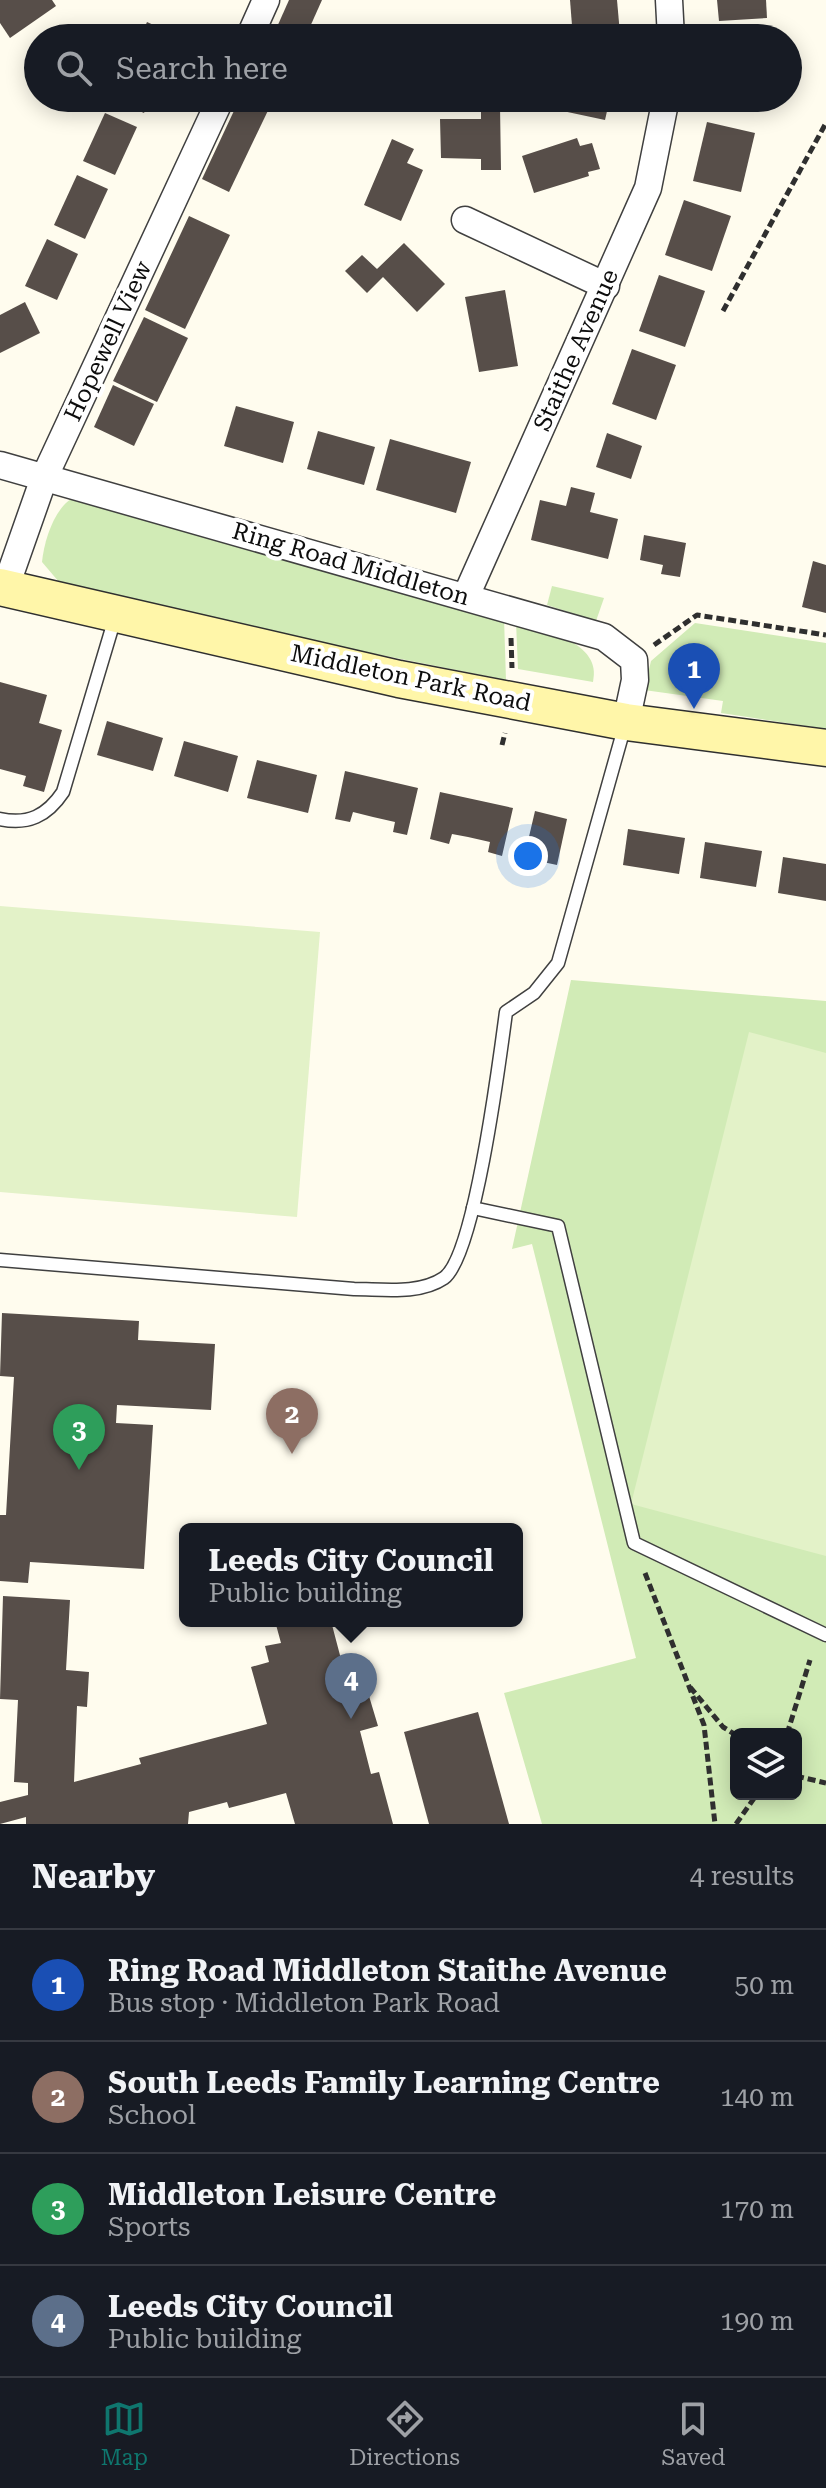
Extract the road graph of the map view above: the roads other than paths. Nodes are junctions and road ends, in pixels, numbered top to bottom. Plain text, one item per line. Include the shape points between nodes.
1 (266, 0) edge
2 (669, 0) edge
3 (255, 24) edge
4 (670, 24) edge
5 (214, 112) edge
6 (663, 112) edge
7 (465, 220) dead end
8 (606, 286) junction
9 (0, 465) edge
10 (44, 478) junction
11 (2, 588) edge
12 (466, 596) junction
13 (116, 614) junction
14 (626, 722) junction
15 (826, 748) edge
16 (0, 819) edge
17 (473, 1208) junction
18 (0, 1260) edge
19 (826, 1635) edge

1 - 3 street
2 - 4 street
5 - 10 street, Hopewell View
6 - 8 street, Staithe Avenue via 648,188
7 - 8 street
8 - 12 street, Staithe Avenue
9 - 10 street, Ring Road Middleton
10 - 11 street, Hopewell View
10 - 12 street, Ring Road Middleton
11 - 13 street, Middleton Park Road
12 - 14 street, Ring Road Middleton via 604,637 634,660
13 - 14 street, Middleton Park Road via 399,679
13 - 16 lane via 63,792 54,805 29,821
14 - 15 street, Middleton Park Road
14 - 17 lane via 558,963 534,993 506,1012
17 - 18 lane via 462,1253 445,1277 411,1290
17 - 19 lane via 558,1226 634,1543

